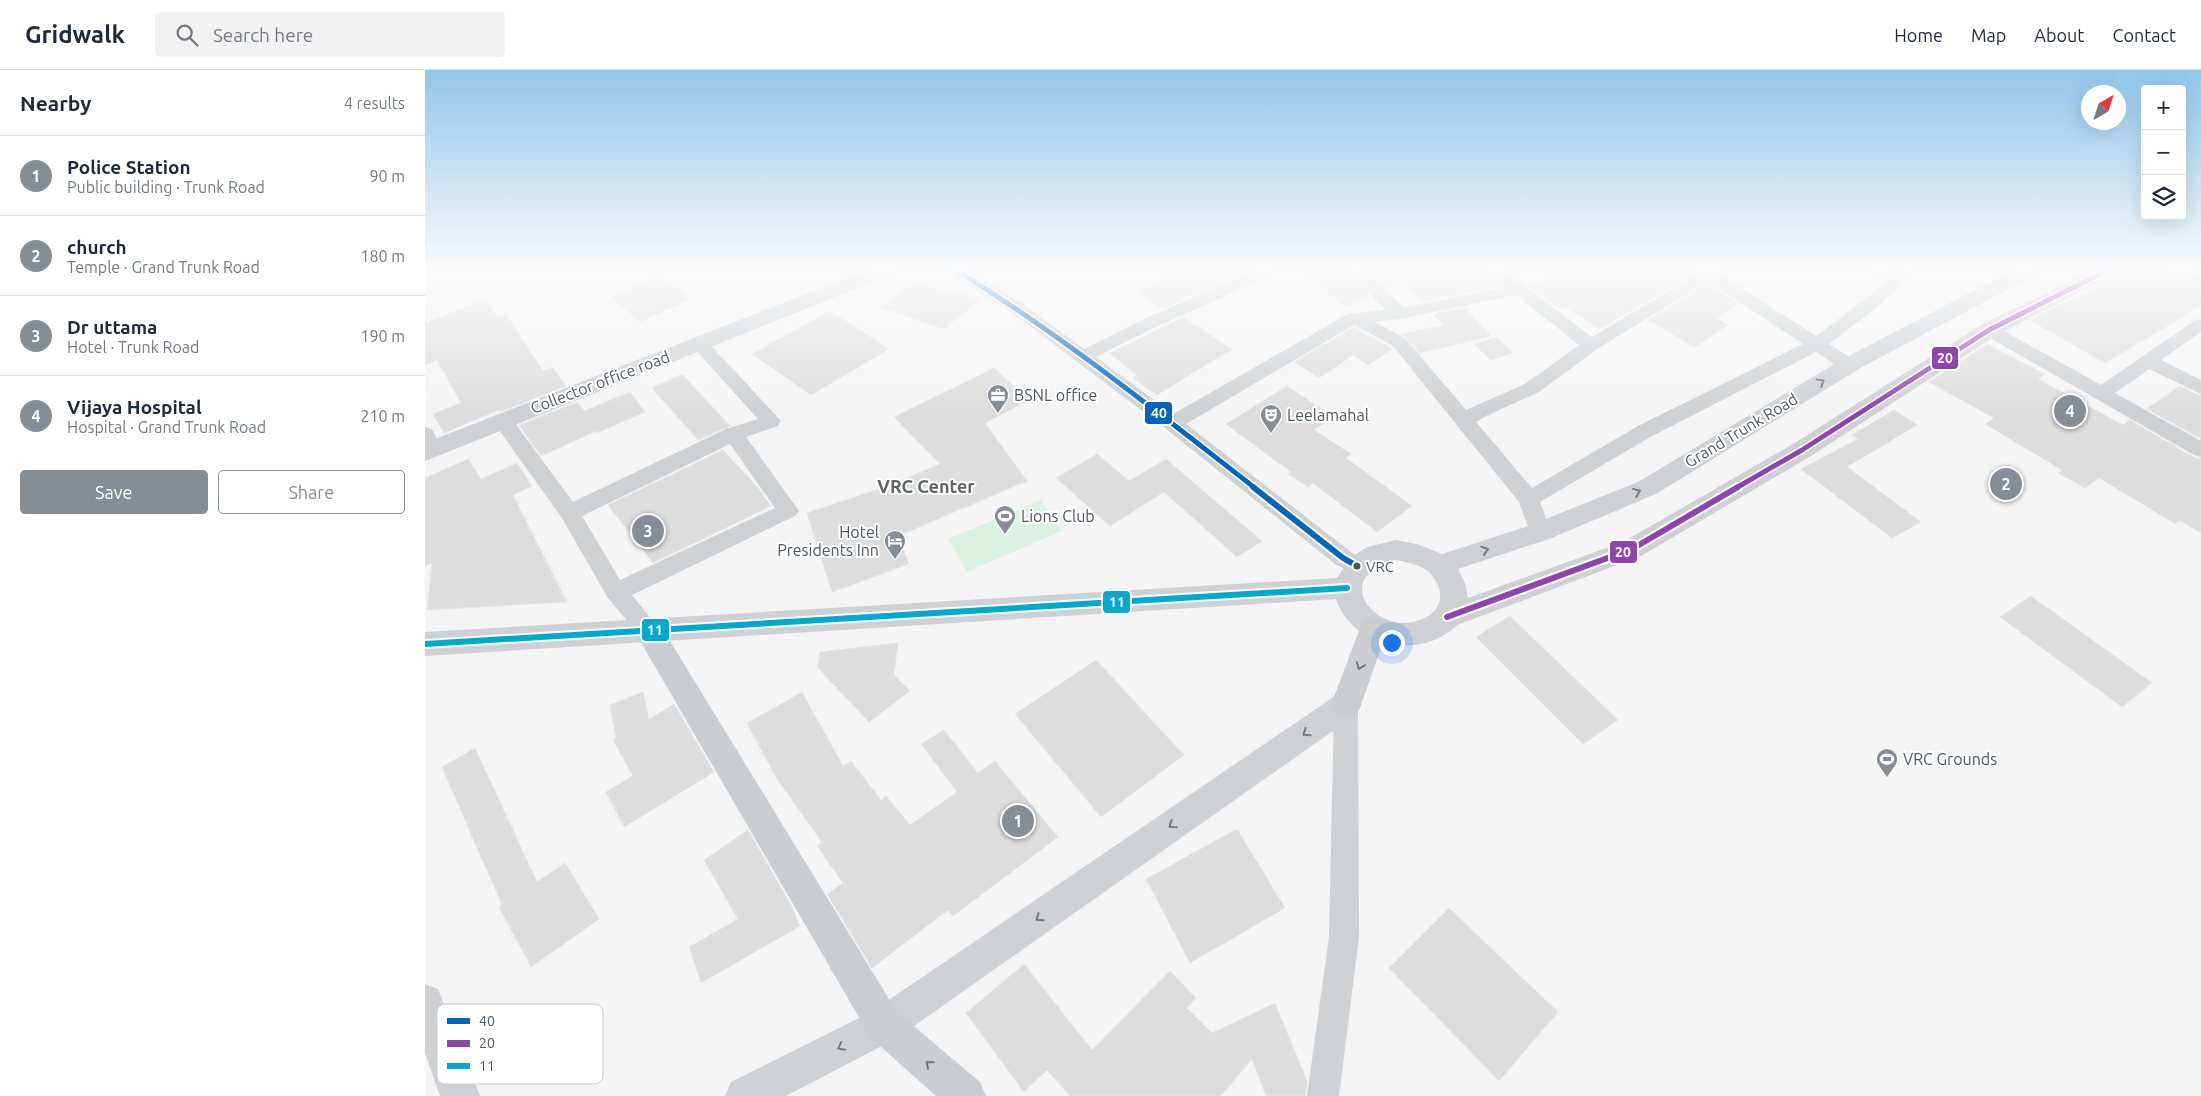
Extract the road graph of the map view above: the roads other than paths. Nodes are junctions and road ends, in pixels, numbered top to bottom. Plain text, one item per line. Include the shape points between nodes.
1 (765, 317) edge
2 (1029, 317) edge
3 (1163, 317) edge
4 (1367, 317) edge
5 (1554, 317) edge
6 (1634, 317) edge
7 (1777, 317) edge
8 (1853, 317) edge
9 (1940, 317) edge
10 (2015, 317) edge
11 (1354, 318) junction
12 (2201, 324) edge
13 (1989, 330) junction
14 (699, 343) junction
15 (1591, 344) junction
16 (1817, 344) junction
17 (1082, 357) junction
18 (2148, 361) junction
19 (1849, 365) junction
20 (2201, 388) edge
21 (2101, 394) junction
22 (501, 420) junction
23 (1465, 420) junction
24 (1172, 423) junction
25 (733, 434) junction
26 (427, 445) edge
27 (2201, 450) edge
28 (1529, 500) junction
29 (569, 514) junction
30 (1540, 532) junction
31 (1439, 565) junction
32 (1352, 577) junction
33 (616, 592) junction
34 (1447, 618) junction
35 (1374, 628) junction
36 (649, 631) junction
37 (431, 650) edge
38 (1346, 705) junction
39 (425, 1002) edge
40 (884, 1024) junction
41 (437, 1034) edge
42 (456, 1084) edge
43 (460, 1096) edge
44 (745, 1096) edge
45 (966, 1096) edge
46 (1323, 1096) edge

1 - 14 main road, Collector office road
2 - 17 street
3 - 17 street
4 - 11 street
5 - 15 street
6 - 15 street
7 - 16 street
8 - 16 street
9 - 19 main road, Grand Trunk Road
10 - 13 main road
11 - 23 street via 1399,342
11 - 24 street
12 - 18 street
13 - 21 street
13 - 34 main road via 1802,450 1632,549
14 - 22 main road, Collector office road
14 - 25 street via 771,421
15 - 23 street via 1532,388
16 - 19 street
16 - 28 street via 1645,431
17 - 24 street
18 - 20 street
18 - 21 street
30 -> 19 main road, Grand Trunk Road via 1647,488
21 - 27 street
22 - 26 main road, Collector office road
22 - 29 street
23 - 28 street
24 - 32 street via 1343,558
25 - 29 street
25 - 33 street via 788,511
28 - 30 street
29 - 33 street
31 -> 30 main road, Grand Trunk Road
31 - 32 main road via 1419,554 1397,550 1374,555
31 - 34 main road via 1452,581 1455,600
32 - 35 main road via 1350,603 1359,617
32 - 36 main road
33 - 36 street
34 - 35 main road via 1429,630 1405,635
35 -> 38 main road
36 - 37 main road
36 - 40 main road
38 -> 40 main road
38 - 46 street via 1344,937
39 - 41 main road
40 -> 44 main road
45 -> 40 main road
42 - 43 main road

